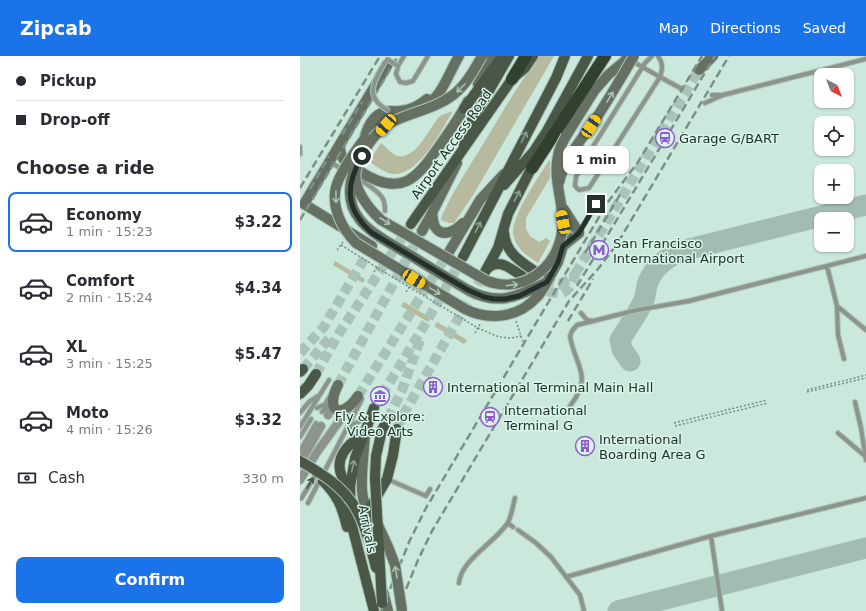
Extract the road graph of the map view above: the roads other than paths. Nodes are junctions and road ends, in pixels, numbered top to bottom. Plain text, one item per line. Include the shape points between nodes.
1 (404, 56) edge
2 (428, 56) edge
3 (459, 56) edge
4 (482, 56) edge
5 (494, 56) edge
6 (502, 56) edge
7 (509, 56) edge
8 (520, 56) edge
9 (526, 56) edge
10 (533, 56) edge
11 (565, 56) edge
12 (570, 56) edge
13 (588, 56) edge
14 (605, 56) edge
15 (623, 56) edge
16 (633, 56) edge
17 (652, 56) edge
18 (658, 56) edge
19 (704, 56) edge
20 (713, 56) edge
21 (866, 59) edge
22 (389, 61) edge
23 (643, 68) junction
24 (660, 77) junction
25 (556, 78) junction
26 (512, 79) junction
27 (682, 89) dead end
28 (712, 95) dead end
29 (723, 95) junction
30 (705, 103) dead end
31 (565, 108) junction
32 (464, 109) junction
33 (392, 114) junction
34 (547, 131) junction
35 (340, 143) junction
36 (300, 147) edge
37 (466, 147) junction
38 (300, 154) edge
39 (457, 158) junction
40 (329, 162) junction
41 (346, 162) junction
42 (532, 168) junction
43 (506, 171) junction
44 (493, 197) junction
45 (559, 201) junction
46 (596, 204) dead end
47 (385, 211) dead end
48 (472, 213) junction
49 (432, 214) junction
50 (411, 224) tunnel mouth
51 (505, 224) junction
52 (422, 231) tunnel mouth
53 (579, 233) junction
54 (372, 246) dead end
55 (563, 246) junction
56 (449, 252) tunnel mouth
57 (866, 256) edge
58 (463, 257) tunnel mouth
59 (827, 266) junction
60 (533, 270) tunnel mouth
61 (522, 276) tunnel mouth
62 (547, 282) junction
63 (836, 306) junction
64 (580, 313) dead end
65 (593, 321) junction
66 (866, 330) edge
67 (844, 359) dead end
68 (316, 374) tunnel mouth
69 (334, 382) joint
70 (300, 394) edge
71 (320, 395) junction
72 (330, 399) junction
73 (358, 399) junction
74 (855, 402) dead end
75 (570, 406) dead end
76 (317, 408) dead end
77 (372, 412) joint
78 (300, 413) edge
79 (325, 413) dead end
80 (311, 419) dead end
81 (388, 420) tunnel mouth
82 (319, 424) joint
83 (300, 427) edge
84 (397, 429) tunnel mouth
85 (364, 432) junction
86 (344, 433) junction
87 (838, 433) dead end
88 (300, 437) edge
89 (300, 451) edge
90 (865, 458) edge
91 (300, 462) edge
92 (310, 467) junction
93 (387, 479) junction
94 (300, 480) edge
95 (323, 481) tunnel mouth
96 (430, 489) dead end
97 (515, 498) dead end
98 (866, 498) edge
99 (301, 499) dead end
100 (308, 503) dead end
101 (367, 514) junction
102 (508, 523) junction
103 (378, 524) junction
104 (513, 527) dead end
105 (518, 530) dead end
106 (711, 536) junction
107 (364, 573) junction
108 (566, 577) junction
109 (459, 583) dead end
110 (385, 608) edge
111 (374, 611) edge
112 (402, 611) edge
113 (584, 611) edge
114 (722, 611) edge

1 - 22 lane
2 - 22 lane via 413,81 406,83 400,82
3 - 33 street, bridge via 438,95 430,104 419,109
4 -> 16 street, bridge via 466,84 454,95 433,107 392,122 382,129 373,138 356,170 359,188 366,204 381,220 478,278 504,286 520,284 535,277 553,256 559,244 563,218 556,169 560,147 594,91 608,75
5 - 32 street
6 - 32 main road
7 - 39 main road via 472,120
8 - 26 highway
9 - 26 highway
10 - 26 main road, Airport Access Road via 525,68
11 - 25 main road
12 - 25 main road
13 - 31 main road
14 - 31 highway
15 - 23 lane
45 -> 16 street, bridge via 559,182 565,166 610,98
17 - 23 lane
18 - 24 lane via 662,61 663,70
19 - 20 street via 699,70
21 - 29 lane
22 - 33 lane, bridge via 375,80 373,90 379,105
22 - 35 street
23 - 24 lane
23 - 24 lane via 584,161 576,177 575,186 580,190 589,188
24 - 27 lane
43 -> 25 main road
26 - 37 main road, Airport Access Road
28 - 29 lane
29 - 30 lane
31 - 34 main road
31 - 42 highway
32 - 41 street via 426,165 403,183 394,185 377,182
33 - 62 street, bridge via 354,172 350,195 354,211 362,223 378,236 484,297 511,298
33 -> 62 street, bridge via 381,113 368,126 365,138 338,181 338,216 348,235 363,248 465,309 484,316 501,316 525,308 538,296
34 - 42 main road
34 - 44 main road via 534,151
35 - 40 street
35 - 41 street via 340,151
36 - 38 lane
37 - 39 main road, Airport Access Road
37 - 49 street
39 - 50 main road, Airport Access Road
40 - 41 street
40 - 47 lane via 376,191 383,199
40 - 54 street via 304,204
51 -> 42 main road
43 - 44 main road
43 - 48 street
58 -> 44 main road
45 - 53 street, bridge
45 - 55 street, bridge via 564,227
46 - 53 lane
48 - 49 street via 456,230 448,233 435,227
48 - 56 street
49 - 52 street
51 - 60 main road via 506,246
51 - 61 main road via 498,248 485,272 493,264 499,263
53 - 55 street
55 - 62 street
57 - 59 lane
59 - 63 lane
59 - 65 lane via 689,301
63 - 66 lane
63 - 67 lane via 838,335
64 - 65 lane via 587,320
65 - 75 lane via 577,326 570,336 582,381 578,396
68 - 70 main road
69 - 71 lane
69 - 72 street
71 - 78 lane via 309,402
71 - 83 lane
72 - 73 street via 334,408 338,410 343,410
72 - 76 lane
72 - 79 street via 329,412
73 - 86 lane
73 - 94 street via 317,452
74 - 90 lane
77 - 85 main road, Arrivals
77 - 86 lane
80 - 88 lane
81 - 103 main road, bridge via 382,430 375,467
82 - 89 lane
82 - 91 street
84 - 93 main road
101 -> 85 street, Arrivals via 362,475
85 - 107 main road, Arrivals via 347,447 340,462 342,477 350,487 351,522
86 - 100 lane
87 - 90 lane
91 - 92 main road, bridge
99 -> 92 lane, bridge via 315,476
92 - 110 main road, bridge via 331,482 356,508 376,567
93 - 96 lane via 426,496
93 - 101 main road
95 - 107 main road via 340,502 357,562
97 - 102 lane
98 - 106 lane
101 - 110 street, Arrivals
102 - 104 lane
102 - 109 lane via 466,566 460,575
103 - 110 main road, bridge
112 -> 103 street, bridge via 395,565
105 - 108 lane via 544,550
106 - 108 lane
106 - 114 lane
107 - 111 main road, Arrivals
108 - 113 lane via 580,595

